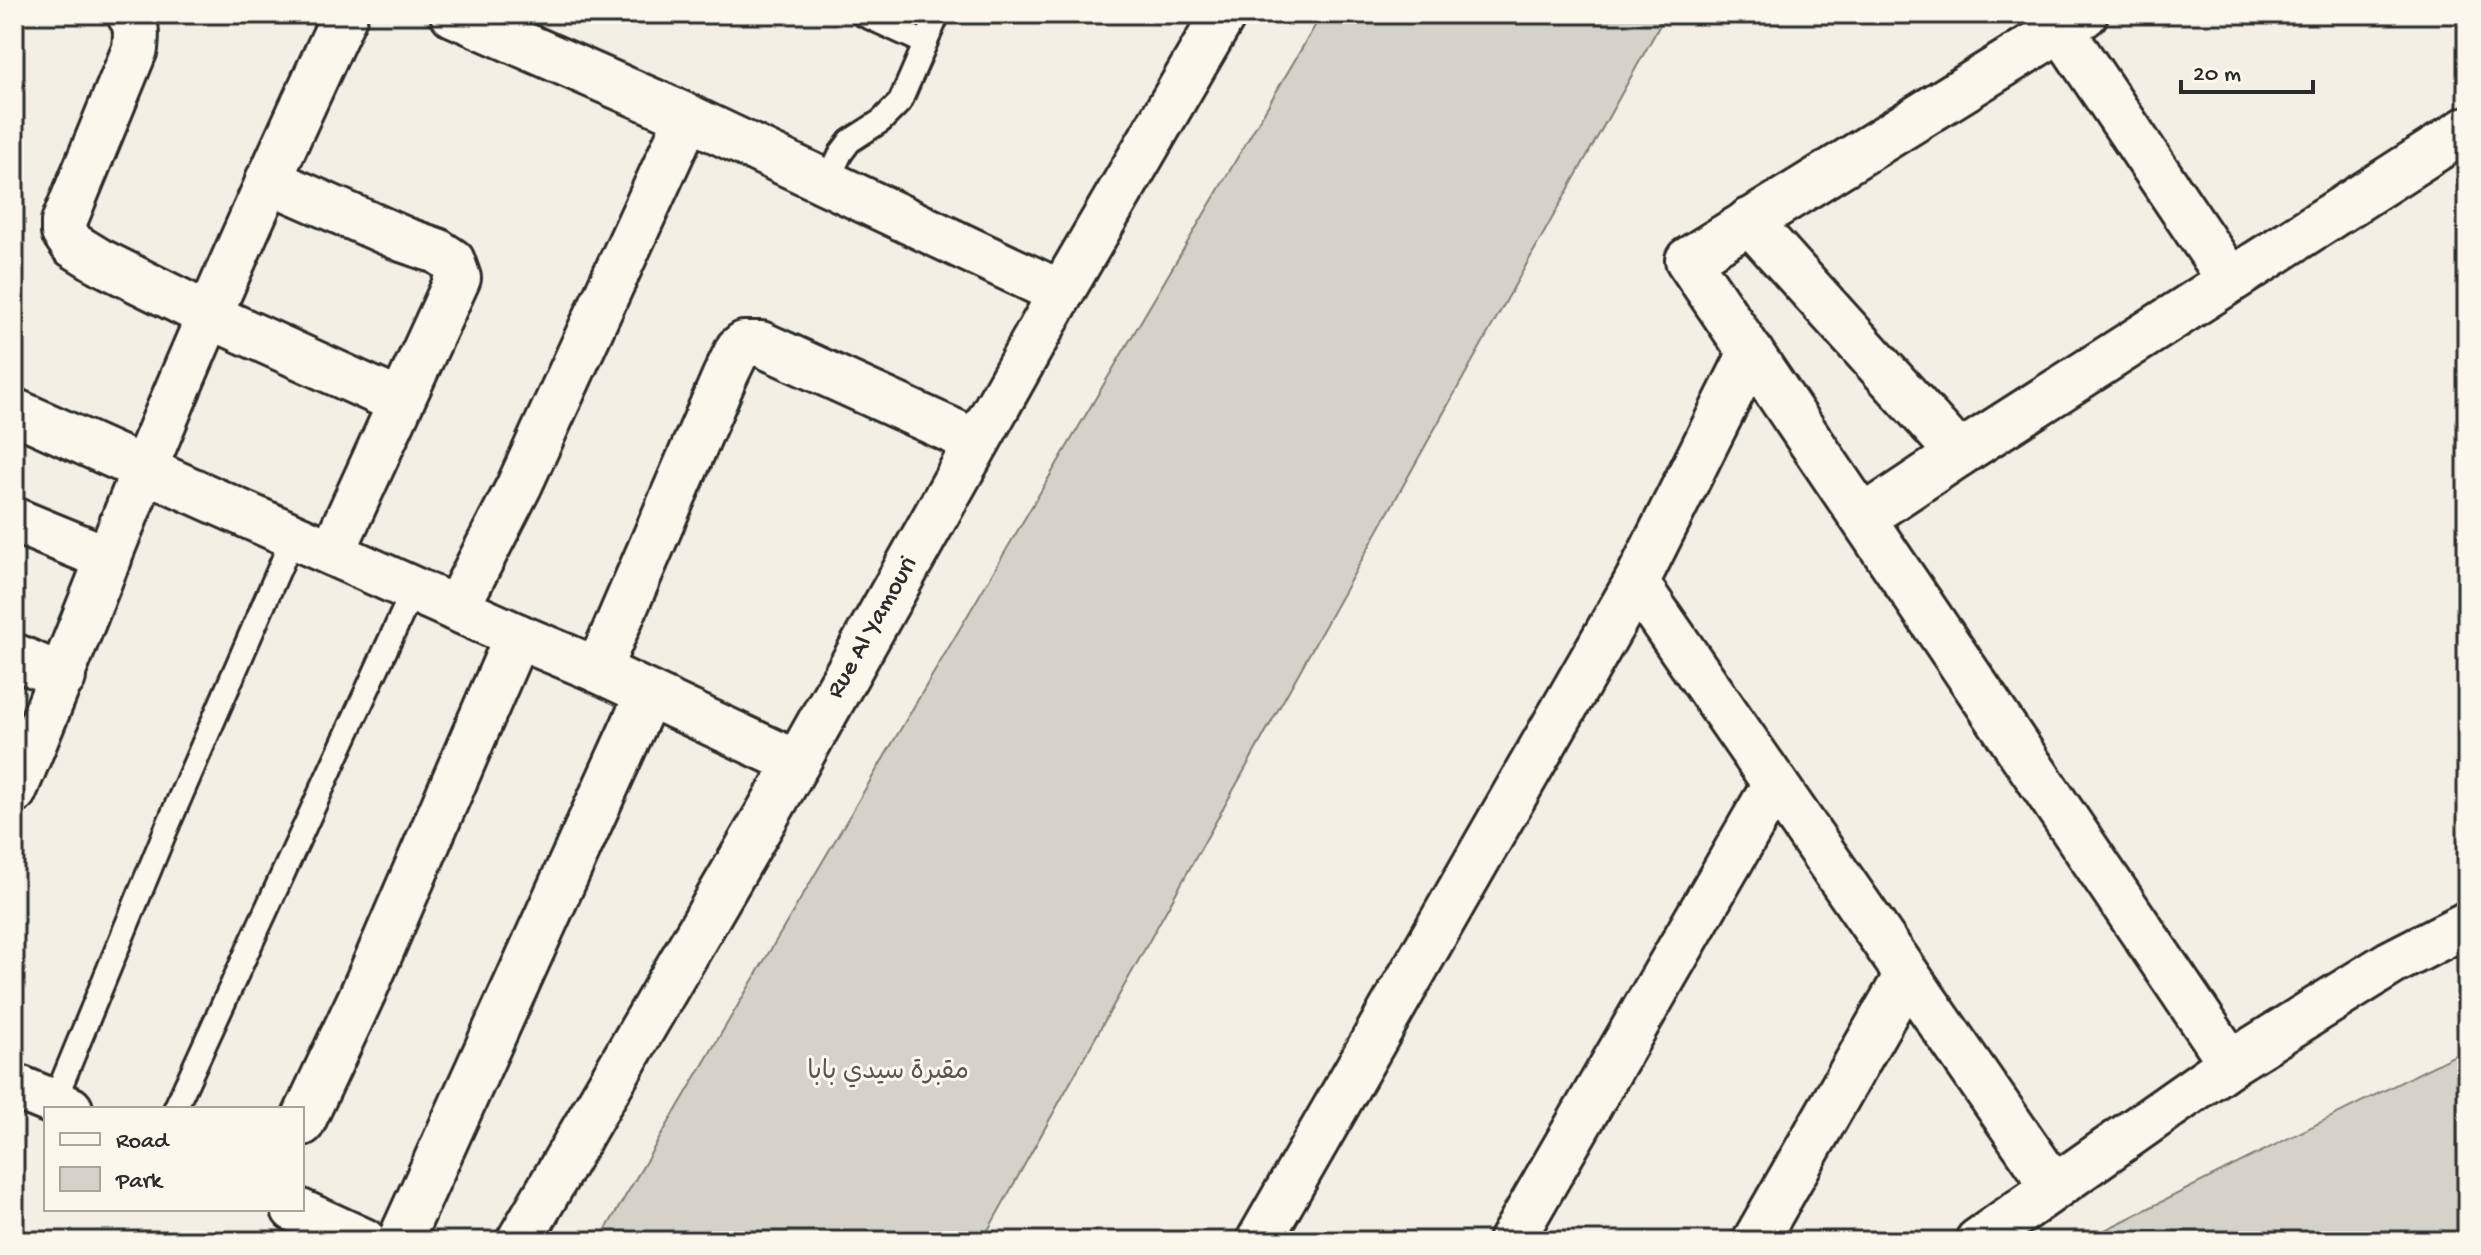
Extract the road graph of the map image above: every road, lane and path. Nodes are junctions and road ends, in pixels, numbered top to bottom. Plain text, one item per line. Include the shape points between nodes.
1 (129, 14) edge
2 (345, 14) edge
3 (453, 14) edge
4 (862, 14) edge
5 (938, 14) edge
6 (1224, 14) edge
7 (2066, 19) edge
8 (925, 43) junction
9 (688, 117) junction
10 (2467, 129) edge
11 (268, 180) junction
12 (827, 182) junction
13 (1749, 221) junction
14 (2230, 280) junction
15 (1061, 293) junction
16 (210, 316) junction
17 (1751, 353) junction
18 (400, 402) junction
19 (14, 411) edge
20 (977, 442) junction
21 (1959, 454) junction
22 (144, 470) junction
23 (1863, 518) junction
24 (14, 520) edge
25 (313, 545) junction
26 (109, 559) junction
27 (1636, 583) junction
28 (413, 590) junction
29 (456, 609) junction
30 (517, 636) junction
31 (14, 656) edge
32 (598, 670) junction
33 (63, 677) junction
34 (648, 694) junction
35 (797, 763) junction
36 (1775, 784) junction
37 (14, 791) edge
38 (2467, 924) edge
39 (1907, 975) junction
40 (2231, 1063) junction
41 (14, 1086) edge
42 (62, 1105) edge
43 (176, 1107) edge
44 (304, 1119) edge
45 (2054, 1187) junction
46 (298, 1211) edge
47 (364, 1241) edge
48 (400, 1241) edge
49 (519, 1241) edge
50 (1259, 1241) edge
51 (1511, 1241) edge
52 (1755, 1241) edge
53 (1978, 1241) edge

1 - 16 street via 137,31 135,49 64,232 73,245 99,261
2 - 11 street
3 - 9 street
4 - 8 lane
5 - 8 lane
6 - 15 street, Rue Al Yamouri
7 - 13 street
7 - 14 street
8 - 12 lane via 900,102 850,141
9 - 12 street
9 - 29 street via 519,486
10 - 14 street
11 - 16 street
11 - 18 street via 452,261 458,278
12 - 15 street
13 - 17 street via 1688,260
13 - 21 street
14 - 21 street
15 - 20 street, Rue Al Yamouri
16 - 18 street
16 - 22 street
17 - 23 street
17 - 27 street
18 - 25 street
19 - 22 street
20 - 32 street via 761,344 744,344 725,376
20 - 35 street, Rue Al Yamouri
21 - 23 street
22 - 25 street
22 - 26 street
23 - 40 street
24 - 26 street
25 - 28 street
25 - 42 lane via 165,832
26 - 33 street
27 - 36 street
27 - 50 street
28 - 29 street
28 - 43 lane
29 - 30 street
30 - 32 street
30 - 44 street
31 - 33 street
32 - 34 street
33 - 37 street
34 - 35 street
34 - 48 street
35 - 49 street, Rue Al Yamouri
36 - 39 street
36 - 51 street
38 - 40 street via 2391,963
39 - 45 street
39 - 52 street
40 - 45 street
41 - 42 street
45 - 53 street
46 - 47 street

